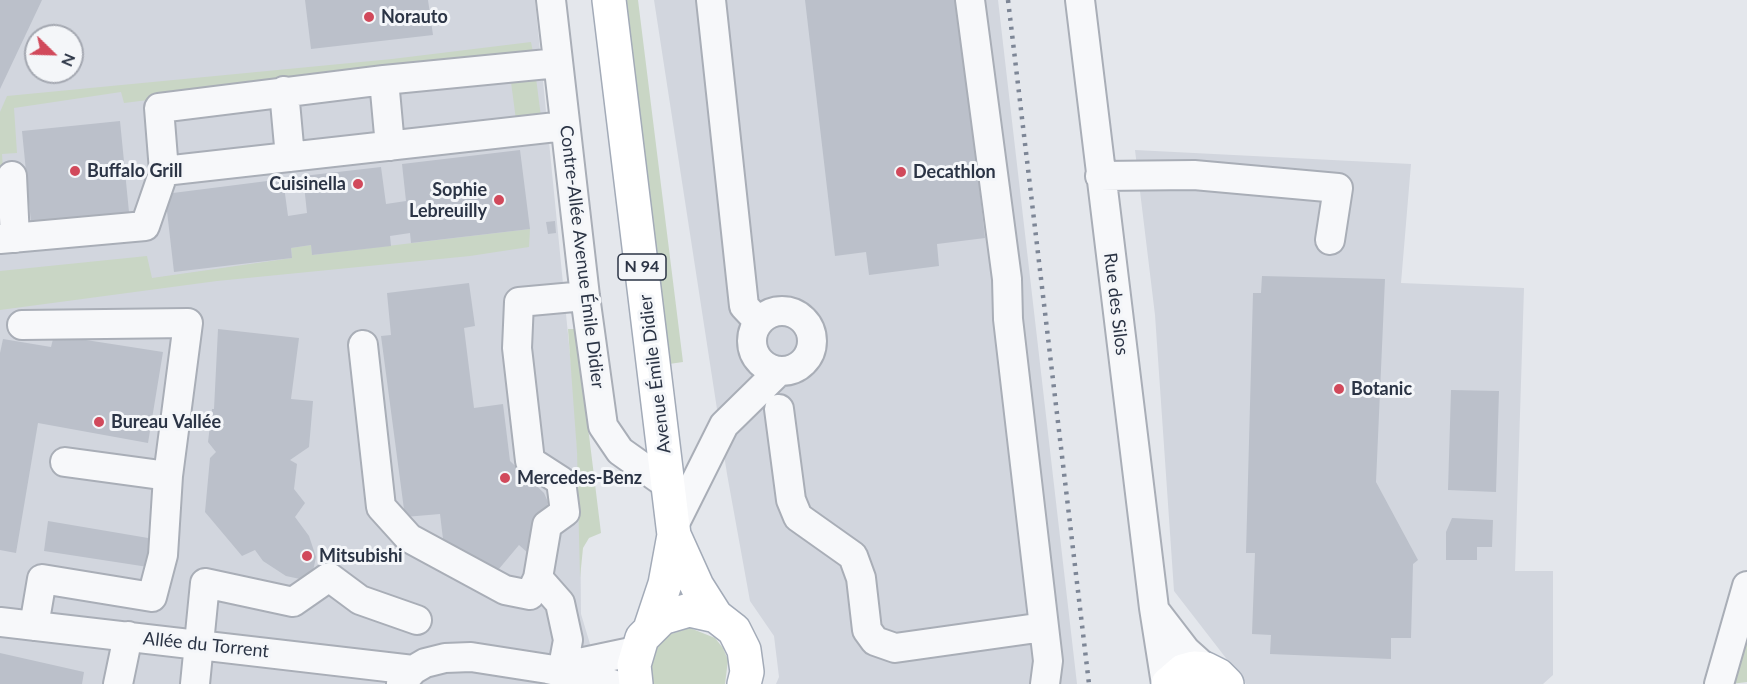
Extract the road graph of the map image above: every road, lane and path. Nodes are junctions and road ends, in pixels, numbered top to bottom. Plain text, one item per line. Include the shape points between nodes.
1 (551, 0) edge
2 (609, 0) edge
3 (711, 0) edge
4 (970, 0) edge
5 (1080, 0) edge
6 (558, 63) junction
7 (384, 80) junction
8 (284, 91) junction
9 (565, 126) junction
10 (390, 146) junction
11 (290, 157) junction
12 (164, 171) junction
13 (12, 176) dead end
14 (1100, 176) junction
15 (8, 238) edge
16 (1330, 240) dead end
17 (585, 296) junction
18 (759, 322) junction
19 (22, 325) dead end
20 (363, 345) dead end
21 (779, 371) junction
22 (779, 409) dead end
23 (65, 462) dead end
24 (168, 476) junction
25 (668, 485) junction
26 (673, 531) junction
27 (538, 578) junction
28 (1747, 586) edge
29 (1154, 608) junction
30 (716, 616) junction
31 (417, 620) dead end
32 (0, 622) edge
33 (34, 626) junction
34 (1044, 627) junction
35 (128, 636) junction
36 (644, 638) junction
37 (200, 645) junction
38 (558, 669) junction
39 (341, 672) edge
40 (488, 672) edge
41 (1042, 676) edge
42 (407, 677) edge
43 (1216, 677) edge
44 (750, 680) edge
45 (118, 684) edge
46 (195, 684) edge
47 (612, 684) edge
48 (636, 684) edge
49 (1167, 684) edge
50 (1719, 684) edge

1 - 6 street, Contre-Allée Avenue Émile Didier
2 - 25 main road, Avenue Émile Didier / N 94
3 - 18 street via 744,306
4 - 34 street via 1007,279 1009,329
5 - 14 street, Rue des Silos
6 - 7 street
6 - 9 street, Contre-Allée Avenue Émile Didier
7 - 8 street
7 - 10 street
8 - 11 street
8 - 12 street via 159,108
9 - 10 street
9 - 17 street, Contre-Allée Avenue Émile Didier
10 - 11 street
11 - 12 street
12 - 15 street via 145,226
13 - 15 street
14 - 16 street via 1194,175 1338,188
14 - 29 street, Rue des Silos
17 - 25 street, Contre-Allée Avenue Émile Didier via 603,426 620,451
17 - 27 street via 519,302 517,348 530,461 561,482 565,512 547,525
18 - 21 street via 754,330 753,348 762,364
18 - 21 street via 785,311 801,318 810,333 810,352 804,360 797,367
19 - 24 street via 188,323
20 - 27 street via 381,507 409,538 505,590 530,595
21 - 26 street via 724,425
22 - 34 street via 791,500 798,517 853,556 861,578 867,630 875,641 895,648
23 - 24 street
24 - 33 street via 163,555 152,597 42,579
25 - 26 main road, Avenue Émile Didier / N 94
26 - 30 main road, Avenue Émile Didier / N 94 via 697,586
26 - 36 main road, Avenue Émile Didier / N 94 via 665,584
27 - 38 street via 560,603 568,640
28 - 50 street
29 - 43 street, Rue des Silos via 1186,651
29 - 49 street, Rue des Silos
30 - 36 main road via 689,610 675,612
30 - 44 main road, Avenue Émile Didier via 740,640
31 - 37 street via 360,600 329,577 293,602 205,583
32 - 33 street, Allée du Torrent
33 - 35 street, Allée du Torrent
34 - 41 street
35 - 37 street, Allée du Torrent
35 - 45 street
36 - 38 street
36 - 48 main road, Avenue Émile Didier via 633,665
37 - 39 street, Allée du Torrent
37 - 46 street
38 - 40 street
38 - 47 street
39 - 42 street, Allée du Torrent
40 - 42 street via 446,658 425,663
43 - 49 main road via 1183,671

